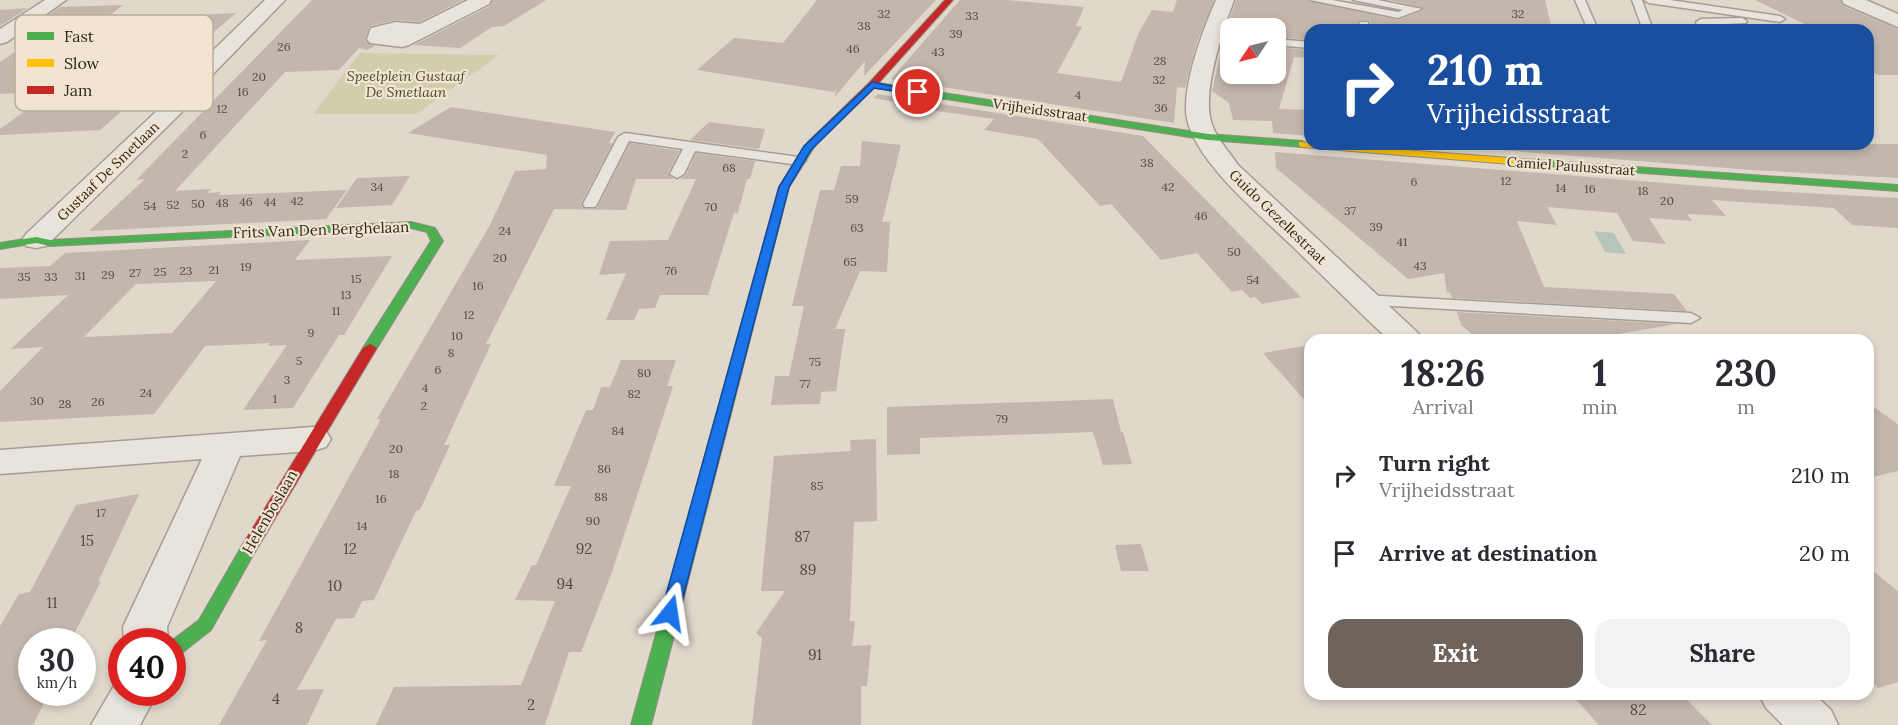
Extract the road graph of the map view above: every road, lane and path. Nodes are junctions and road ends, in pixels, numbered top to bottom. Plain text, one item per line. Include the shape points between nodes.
1 (57, 0) edge
2 (276, 0) edge
3 (482, 0) edge
4 (949, 0) edge
5 (1225, 0) edge
6 (1315, 0) edge
7 (1341, 0) edge
8 (1358, 0) edge
9 (1580, 0) edge
10 (1637, 0) edge
11 (1649, 0) edge
12 (1851, 0) edge
13 (1329, 3) junction
14 (34, 15) edge
15 (1223, 18) edge
16 (1898, 21) edge
17 (1590, 24) edge
18 (1646, 24) edge
19 (1702, 24) edge
20 (15, 28) edge
21 (423, 30) dead end
22 (0, 38) edge
23 (1220, 38) edge
24 (1286, 43) edge
25 (1304, 44) edge
26 (213, 62) edge
27 (872, 85) junction
28 (170, 111) edge
29 (1208, 136) junction
30 (1304, 144) edge
31 (691, 146) junction
32 (1381, 150) edge
33 (799, 161) junction
34 (677, 174) dead end
35 (1898, 188) edge
36 (590, 204) dead end
37 (36, 240) junction
38 (0, 246) edge
39 (1363, 300) junction
40 (1691, 318) dead end
41 (1400, 334) edge
42 (313, 439) junction
43 (226, 447) junction
44 (0, 462) edge
45 (145, 628) edge
46 (186, 640) edge
47 (1788, 700) edge
48 (127, 706) edge
49 (116, 725) edge
50 (640, 725) edge
51 (1814, 725) edge

1 - 14 street
2 - 26 street, Gustaaf De Smetlaan
3 - 21 street
4 - 27 street
5 - 15 street, Guido Gezellestraat
6 - 13 lane
7 - 13 lane
8 - 13 lane via 1417,9 1398,15
9 - 17 lane
10 - 18 lane
11 - 19 lane via 1780,19
12 - 16 street
20 - 22 street
23 - 29 street, Guido Gezellestraat via 1204,67 1198,116
24 - 25 lane
27 - 29 street, Vrijheidsstraat
27 - 33 street via 807,148
28 - 37 street, Gustaaf De Smetlaan
29 - 30 street, Camiel Paulusstraat
29 - 39 street, Guido Gezellestraat via 1229,170
31 - 33 lane
31 - 34 lane
31 - 36 lane via 625,136
32 - 35 street, Camiel Paulusstraat
33 - 50 street via 784,187
37 - 38 street, Frits Van Den Berghelaan
37 - 42 street, Frits Van Den Berghelaan via 50,243 411,225 431,230 437,242
39 - 40 lane
39 - 41 street, Guido Gezellestraat
42 - 43 street
42 - 46 street, Helenboslaan via 205,625
43 - 44 street
43 - 45 street
47 - 51 street
48 - 49 street

